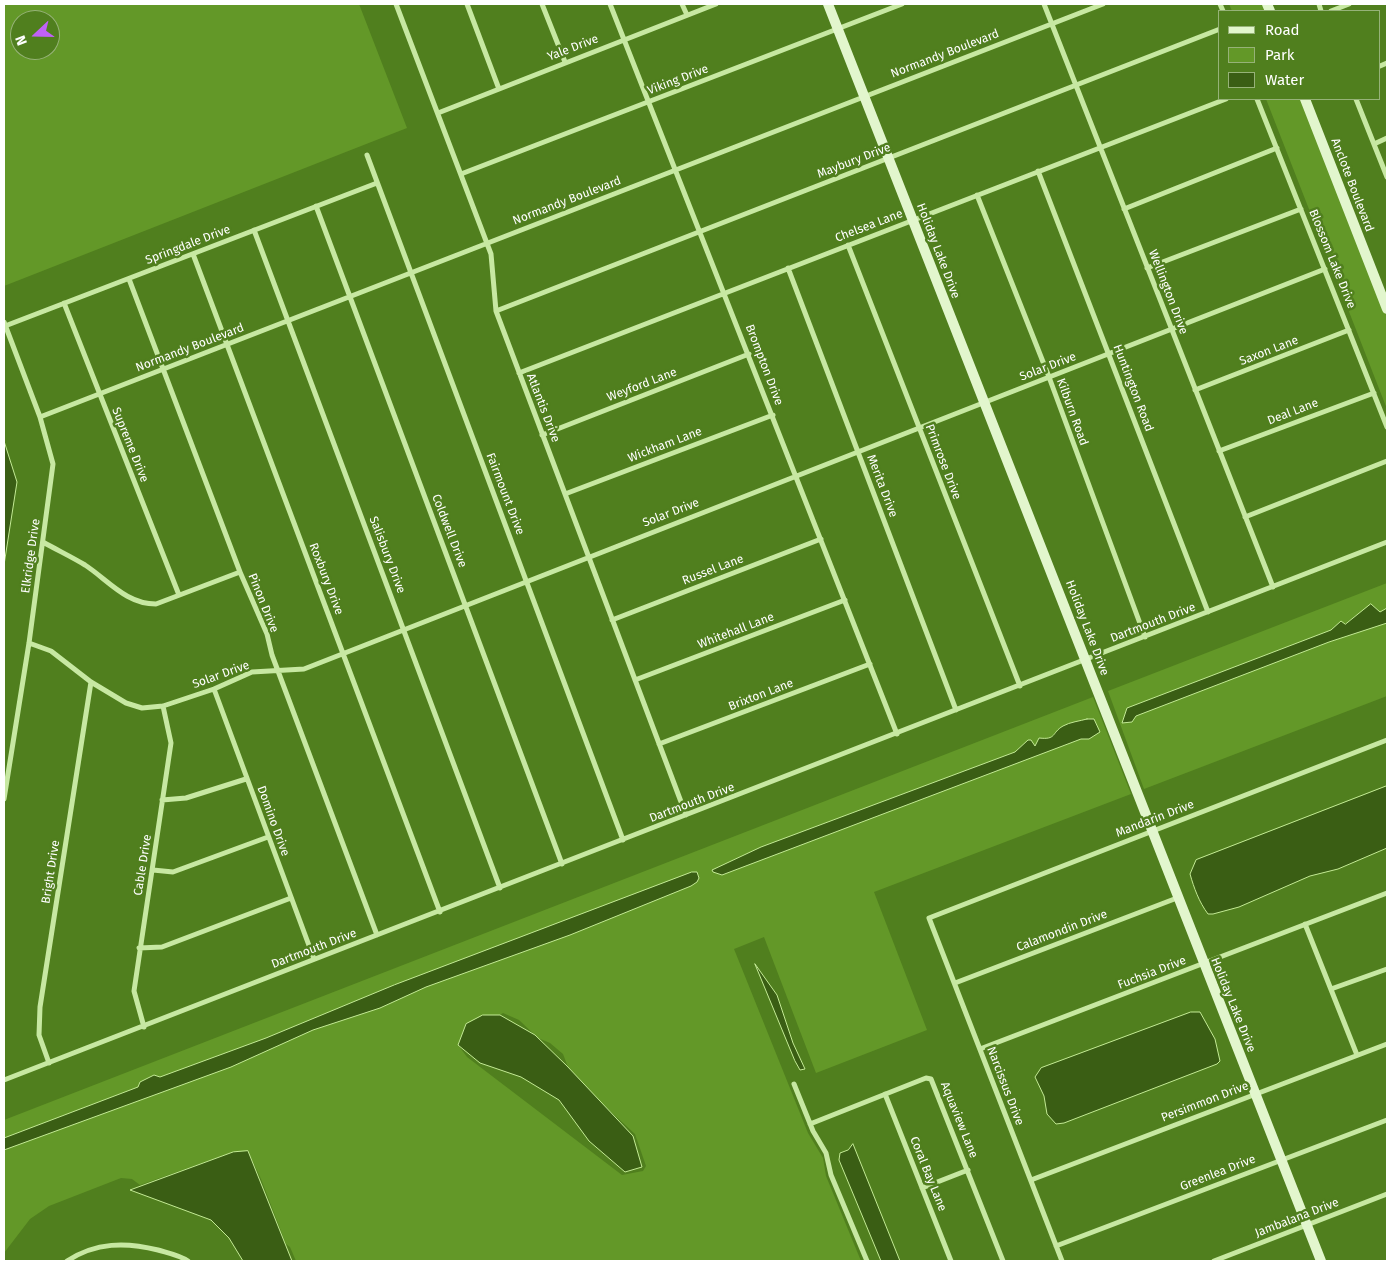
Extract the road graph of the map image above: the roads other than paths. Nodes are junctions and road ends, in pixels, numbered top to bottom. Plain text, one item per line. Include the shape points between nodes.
1 (396, 4) edge
2 (467, 4) edge
3 (542, 4) edge
4 (610, 4) edge
5 (682, 4) edge
6 (716, 4) edge
7 (828, 4) edge
8 (902, 4) edge
9 (1044, 4) edge
10 (1102, 4) edge
11 (1349, 4) edge
12 (1334, 10) edge
13 (687, 15) junction
14 (1052, 24) junction
15 (838, 28) junction
16 (1218, 31) edge
17 (623, 40) junction
18 (565, 62) junction
19 (1076, 85) junction
20 (499, 88) junction
21 (864, 96) junction
22 (1223, 100) edge
23 (1257, 100) edge
24 (1304, 100) edge
25 (1356, 100) edge
26 (647, 102) junction
27 (438, 113) junction
28 (1387, 138) edge
29 (1374, 144) junction
30 (1100, 147) junction
31 (1277, 148) junction
32 (367, 155) dead end
33 (889, 158) junction
34 (677, 169) junction
35 (1038, 171) junction
36 (461, 174) junction
37 (1387, 177) edge
38 (377, 183) junction
39 (977, 195) junction
40 (316, 206) junction
41 (1124, 209) junction
42 (1301, 209) junction
43 (913, 220) junction
44 (254, 230) junction
45 (701, 231) junction
46 (486, 242) junction
47 (848, 245) junction
48 (193, 254) junction
49 (788, 268) junction
50 (1148, 268) junction
51 (1325, 269) junction
52 (411, 273) junction
53 (129, 278) junction
54 (725, 292) junction
55 (351, 297) junction
56 (64, 303) junction
57 (1387, 309) edge
58 (496, 310) junction
59 (288, 322) junction
60 (4, 324) edge
61 (1172, 329) junction
62 (1349, 330) junction
63 (227, 345) junction
64 (749, 354) junction
65 (1109, 354) junction
66 (164, 370) junction
67 (519, 373) junction
68 (1049, 378) junction
69 (1195, 390) junction
70 (1374, 393) junction
71 (99, 394) junction
72 (984, 403) junction
73 (773, 415) junction
74 (40, 417) junction
75 (1387, 427) edge
76 (919, 428) junction
77 (542, 435) junction
78 (858, 451) junction
79 (1219, 451) junction
80 (1387, 461) edge
81 (796, 475) junction
82 (565, 494) junction
83 (1245, 517) junction
84 (821, 539) junction
85 (43, 542) junction
86 (1387, 542) edge
87 (588, 556) junction
88 (240, 572) junction
89 (527, 582) junction
90 (1273, 587) junction
91 (179, 595) junction
92 (845, 600) junction
93 (466, 606) junction
94 (1208, 612) junction
95 (612, 620) junction
96 (404, 629) junction
97 (1145, 637) junction
98 (29, 643) junction
99 (343, 653) junction
100 (1086, 660) junction
101 (870, 664) junction
102 (278, 671) junction
103 (635, 680) junction
104 (90, 682) junction
105 (1020, 686) junction
106 (214, 689) junction
107 (162, 706) junction
108 (956, 710) junction
109 (897, 734) junction
110 (1387, 740) edge
111 (659, 744) junction
112 (246, 778) junction
113 (4, 799) edge
114 (162, 800) junction
115 (686, 815) junction
116 (1152, 830) junction
117 (268, 837) junction
118 (623, 840) junction
119 (562, 864) junction
120 (153, 870) junction
121 (500, 888) junction
122 (1387, 893) edge
123 (290, 898) junction
124 (1177, 898) junction
125 (440, 912) junction
126 (929, 918) joint
127 (1305, 924) junction
128 (377, 935) junction
129 (139, 948) junction
130 (314, 959) junction
131 (1203, 964) junction
132 (1387, 968) edge
133 (955, 984) junction
134 (1330, 990) junction
135 (144, 1028) junction
136 (1387, 1044) edge
137 (980, 1049) junction
138 (1357, 1055) junction
139 (49, 1063) junction
140 (4, 1080) edge
141 (794, 1084) dead end
142 (1254, 1093) junction
143 (885, 1094) junction
144 (1387, 1120) edge
145 (810, 1124) junction
146 (1281, 1159) junction
147 (968, 1170) junction
148 (1030, 1180) junction
149 (922, 1188) junction
150 (1387, 1194) edge
151 (1307, 1225) junction
152 (1056, 1246) junction
153 (67, 1261) edge
154 (188, 1261) edge
155 (867, 1261) edge
156 (951, 1261) edge
157 (1003, 1261) edge
158 (1062, 1261) edge
159 (1214, 1261) edge
160 (1321, 1261) edge

1 - 27 street, Atlantis Drive
2 - 20 street
3 - 18 street
4 - 17 street, Brompton Drive
5 - 13 street
6 - 13 street, Yale Drive
7 - 15 street, Holiday Lake Drive
8 - 15 street, Viking Drive
9 - 14 street, Wellington Drive
10 - 14 street, Normandy Boulevard
11 - 12 street
13 - 17 street, Yale Drive
14 - 19 street, Wellington Drive
14 - 21 street, Normandy Boulevard
15 - 21 street, Holiday Lake Drive
15 - 26 street, Viking Drive
16 - 19 street, Maybury Drive
17 - 18 street, Yale Drive
17 - 26 street, Brompton Drive
18 - 20 street, Yale Drive
19 - 30 street, Wellington Drive
19 - 33 street, Maybury Drive
20 - 27 street, Yale Drive
21 - 33 street, Holiday Lake Drive
21 - 34 street, Normandy Boulevard
22 - 30 street, Chelsea Lane
23 - 31 street, Blossom Lake Drive
24 - 57 street, Anclote Boulevard
25 - 29 street
26 - 34 street, Brompton Drive
26 - 36 street, Viking Drive
27 - 36 street, Atlantis Drive
28 - 29 street
29 - 37 street
30 - 35 street, Chelsea Lane
30 - 41 street, Wellington Drive
31 - 41 street
31 - 42 street, Blossom Lake Drive
32 - 38 street, Fairmount Drive
33 - 43 street, Holiday Lake Drive
33 - 45 street, Maybury Drive
34 - 45 street, Brompton Drive
34 - 46 street, Normandy Boulevard
35 - 39 street, Chelsea Lane
35 - 65 street, Huntington Road
36 - 46 street, Atlantis Drive
38 - 40 street, Springdale Drive
38 - 52 street, Fairmount Drive
39 - 43 street, Chelsea Lane
39 - 68 street, Kilburn Road
40 - 44 street, Springdale Drive
40 - 55 street, Coldwell Drive
41 - 50 street, Wellington Drive
42 - 50 street
42 - 51 street, Blossom Lake Drive
43 - 47 street, Chelsea Lane
43 - 72 street, Holiday Lake Drive
44 - 48 street, Springdale Drive
44 - 59 street, Salisbury Drive
45 - 54 street, Brompton Drive
45 - 58 street, Maybury Drive
46 - 52 street, Normandy Boulevard
46 - 58 street, Atlantis Drive via 491,254
47 - 49 street, Chelsea Lane
47 - 76 street, Primrose Drive
48 - 53 street, Springdale Drive
48 - 63 street, Roxbury Drive
49 - 54 street, Chelsea Lane
49 - 78 street, Merita Drive
50 - 61 street, Wellington Drive
51 - 61 street, Solar Drive
51 - 62 street, Blossom Lake Drive
52 - 55 street, Normandy Boulevard
52 - 89 street, Fairmount Drive
53 - 56 street, Springdale Drive
53 - 66 street, Pinon Drive
54 - 64 street, Brompton Drive
54 - 67 street, Chelsea Lane
55 - 59 street, Normandy Boulevard
55 - 93 street, Coldwell Drive
56 - 60 street, Springdale Drive
56 - 71 street, Supreme Drive
58 - 67 street, Atlantis Drive
59 - 63 street, Normandy Boulevard
59 - 96 street, Salisbury Drive
60 - 74 street, Elkridge Drive
61 - 65 street, Solar Drive
61 - 69 street, Wellington Drive
62 - 69 street, Saxon Lane
62 - 70 street, Blossom Lake Drive
63 - 66 street, Normandy Boulevard
63 - 99 street, Roxbury Drive
64 - 73 street, Brompton Drive
64 - 77 street, Weyford Lane
65 - 68 street, Solar Drive
65 - 94 street, Huntington Road
66 - 71 street, Normandy Boulevard
66 - 88 street, Pinon Drive
67 - 77 street, Atlantis Drive
68 - 72 street, Solar Drive
68 - 97 street, Kilburn Road
69 - 79 street, Wellington Drive
70 - 75 street, Blossom Lake Drive
70 - 79 street, Deal Lane
71 - 74 street, Normandy Boulevard
71 - 91 street, Supreme Drive
72 - 76 street, Solar Drive
72 - 100 street, Holiday Lake Drive
73 - 81 street, Brompton Drive
73 - 82 street, Wickham Lane
74 - 85 street, Elkridge Drive via 53,464
76 - 78 street, Solar Drive
76 - 105 street, Primrose Drive
77 - 82 street, Atlantis Drive
78 - 81 street, Solar Drive
78 - 108 street, Merita Drive
79 - 83 street, Wellington Drive
80 - 83 street
81 - 84 street, Brompton Drive
81 - 87 street, Solar Drive
82 - 87 street, Atlantis Drive
83 - 90 street, Wellington Drive
84 - 92 street, Brompton Drive
84 - 95 street, Russel Lane
85 - 91 street via 85,566 128,598 156,604
85 - 98 street, Elkridge Drive
86 - 90 street, Dartmouth Drive
87 - 89 street, Solar Drive
87 - 95 street, Atlantis Drive
88 - 91 street
88 - 102 street, Pinon Drive via 261,619
89 - 93 street, Solar Drive
89 - 118 street, Fairmount Drive
90 - 94 street, Dartmouth Drive
92 - 101 street, Brompton Drive
92 - 103 street, Whitehall Lane
93 - 96 street, Solar Drive
93 - 119 street, Coldwell Drive
94 - 97 street, Dartmouth Drive
95 - 103 street, Atlantis Drive
96 - 99 street, Solar Drive
96 - 121 street, Salisbury Drive
97 - 100 street, Dartmouth Drive
98 - 104 street, Solar Drive via 51,651
98 - 113 street, Elkridge Drive
99 - 102 street, Solar Drive via 304,668
99 - 125 street, Roxbury Drive
100 - 105 street, Dartmouth Drive
100 - 116 street, Holiday Lake Drive
101 - 109 street, Brompton Drive
101 - 111 street, Brixton Lane
102 - 106 street, Solar Drive via 252,672
102 - 128 street, Pinon Drive
103 - 111 street, Atlantis Drive
104 - 107 street, Solar Drive via 126,703 142,708
104 - 139 street, Bright Drive via 40,1007 39,1035
105 - 108 street, Dartmouth Drive
106 - 107 street, Solar Drive
106 - 112 street, Domino Drive
107 - 114 street, Cable Drive via 171,743
108 - 109 street, Dartmouth Drive
109 - 115 street, Dartmouth Drive
110 - 116 street, Mandarin Drive
111 - 115 street, Atlantis Drive
112 - 114 street via 186,798
112 - 117 street, Domino Drive
114 - 120 street, Cable Drive
115 - 118 street, Dartmouth Drive
116 - 124 street, Holiday Lake Drive
116 - 126 street, Mandarin Drive
117 - 120 street via 173,872
117 - 123 street, Domino Drive
118 - 119 street, Dartmouth Drive
119 - 121 street, Dartmouth Drive
120 - 129 street, Cable Drive
121 - 125 street, Dartmouth Drive
122 - 127 street, Fuchsia Drive
123 - 129 street via 162,947
123 - 130 street, Domino Drive
124 - 131 street, Holiday Lake Drive
124 - 133 street, Calamondin Drive
125 - 128 street, Dartmouth Drive
126 - 133 street, Narcissus Drive
127 - 131 street, Fuchsia Drive
127 - 134 street
128 - 130 street, Dartmouth Drive
129 - 135 street, Cable Drive via 134,992
130 - 135 street, Dartmouth Drive
131 - 137 street, Fuchsia Drive
131 - 142 street, Holiday Lake Drive
132 - 134 street
133 - 137 street, Narcissus Drive
134 - 138 street
135 - 139 street, Dartmouth Drive
136 - 138 street, Persimmon Drive
137 - 148 street, Narcissus Drive
138 - 142 street, Persimmon Drive
139 - 140 street, Dartmouth Drive
141 - 145 street
142 - 146 street, Holiday Lake Drive
142 - 148 street, Persimmon Drive
143 - 145 street, Aquaview Lane
143 - 147 street, Aquaview Lane via 926,1078 932,1080
143 - 149 street, Coral Bay Lane
144 - 146 street, Greenlea Drive
145 - 155 street via 826,1153 831,1175
146 - 151 street, Holiday Lake Drive
146 - 152 street, Greenlea Drive
147 - 149 street
147 - 157 street, Aquaview Lane
148 - 152 street, Narcissus Drive
149 - 156 street, Coral Bay Lane
150 - 151 street, Jambalana Drive
151 - 159 street, Jambalana Drive
151 - 160 street, Holiday Lake Drive
152 - 158 street, Narcissus Drive
153 - 154 street via 88,1250 124,1244 169,1253

